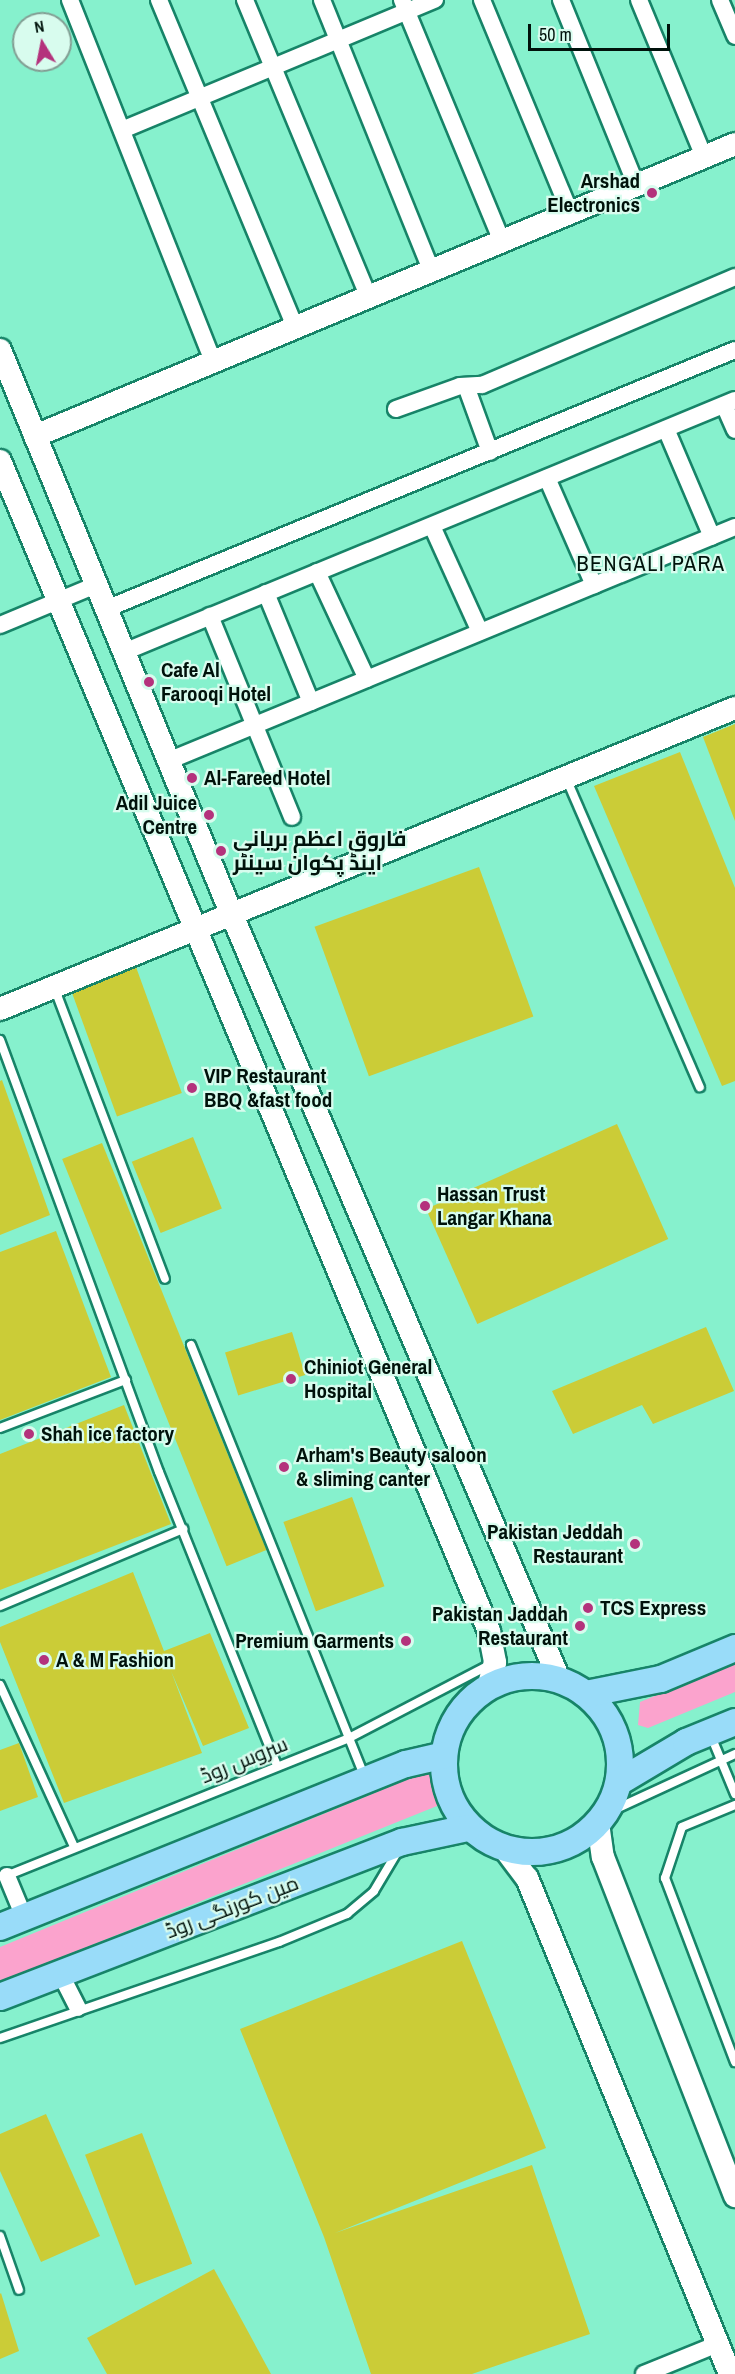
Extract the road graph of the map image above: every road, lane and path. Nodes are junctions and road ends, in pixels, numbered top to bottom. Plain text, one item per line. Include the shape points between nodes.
1 (70, 0) edge
2 (159, 0) edge
3 (245, 0) edge
4 (322, 0) edge
5 (435, 0) edge
6 (482, 0) edge
7 (561, 0) edge
8 (639, 0) edge
9 (720, 0) edge
10 (405, 6) edge
11 (735, 36) edge
12 (338, 40) junction
13 (273, 68) junction
14 (200, 98) junction
15 (122, 130) junction
16 (735, 144) edge
17 (704, 157) junction
18 (636, 185) junction
19 (570, 212) junction
20 (502, 241) junction
21 (431, 270) junction
22 (735, 277) edge
23 (368, 296) junction
24 (295, 327) junction
25 (0, 350) edge
26 (735, 350) edge
27 (213, 361) junction
28 (466, 386) junction
29 (729, 402) edge
30 (396, 409) dead end
31 (666, 429) junction
32 (735, 430) edge
33 (35, 436) junction
34 (490, 452) junction
35 (0, 461) edge
36 (547, 478) junction
37 (432, 526) junction
38 (735, 527) edge
39 (712, 537) junction
40 (317, 572) junction
41 (96, 585) junction
42 (594, 585) junction
43 (266, 593) junction
44 (58, 601) junction
45 (106, 609) junction
46 (210, 616) junction
47 (0, 625) edge
48 (480, 632) junction
49 (124, 651) junction
50 (367, 679) junction
51 (311, 702) junction
52 (735, 708) edge
53 (255, 725) junction
54 (168, 761) junction
55 (566, 777) junction
56 (292, 817) dead end
57 (232, 915) junction
58 (193, 929) junction
59 (54, 987) junction
60 (0, 1009) edge
61 (0, 1040) edge
62 (700, 1087) dead end
63 (165, 1279) dead end
64 (191, 1345) dead end
65 (126, 1380) junction
66 (0, 1428) edge
67 (183, 1529) junction
68 (0, 1606) edge
69 (735, 1648) edge
70 (495, 1662) junction
71 (559, 1679) junction
72 (0, 1685) edge
73 (488, 1688) junction
74 (586, 1694) junction
75 (735, 1722) edge
76 (710, 1732) junction
77 (349, 1738) junction
78 (735, 1754) edge
79 (444, 1755) junction
80 (720, 1760) junction
81 (277, 1766) junction
82 (365, 1780) junction
83 (619, 1782) junction
84 (735, 1794) edge
85 (735, 1805) edge
86 (601, 1819) junction
87 (468, 1828) junction
88 (402, 1842) junction
89 (74, 1847) junction
90 (504, 1848) junction
91 (4, 1877) edge
92 (24, 1917) junction
93 (0, 1927) edge
94 (60, 1972) junction
95 (0, 1997) edge
96 (78, 2008) junction
97 (0, 2038) edge
98 (735, 2062) edge
99 (735, 2196) edge
100 (0, 2236) edge
101 (19, 2290) dead end
102 (718, 2344) junction
103 (644, 2374) edge
104 (730, 2374) edge

1 - 15 street
2 - 14 street
3 - 13 street
4 - 12 street
5 - 10 street
6 - 19 street
7 - 18 street
8 - 17 street
9 - 11 street
10 - 12 street
10 - 20 street
12 - 13 street
12 - 21 street
13 - 14 street
13 - 23 street
14 - 15 street
14 - 24 street
15 - 27 street
16 - 17 street
17 - 18 street
18 - 19 street
19 - 20 street
20 - 21 street
21 - 23 street
22 - 28 street via 492,381
23 - 24 street
24 - 27 street
25 - 33 street
26 - 34 street
27 - 33 street
28 - 30 street
28 - 34 street
29 - 31 street
29 - 32 street
31 - 36 street
31 - 39 street
33 - 41 street
34 - 45 street
35 - 44 street
36 - 37 street
36 - 42 street
37 - 40 street
37 - 48 street
38 - 39 street
39 - 42 street
40 - 43 street
40 - 50 street
41 - 44 street
41 - 45 street
42 - 48 street
43 - 46 street
43 - 51 street
44 - 47 street
44 - 58 street
45 - 49 street
46 - 49 street
46 - 53 street
48 - 50 street
49 - 54 street
50 - 51 street
51 - 53 street
52 - 55 street
53 - 54 street
53 - 56 street
54 - 57 street
55 - 57 street
55 - 62 lane
57 - 58 street
57 - 71 street
58 - 59 street
58 - 70 street via 484,1620
59 - 60 street
59 - 63 lane
61 - 65 lane
64 - 77 lane
65 - 66 lane
65 - 67 lane
67 - 68 lane
67 - 81 lane
69 - 74 main road via 661,1679
70 - 73 street
70 - 77 lane, سروس روڈ
71 - 73 main road via 516,1677
71 - 74 main road
72 - 89 lane
73 - 79 main road via 460,1713
74 - 83 main road via 604,1712 615,1734
75 - 76 main road
76 - 80 lane
76 - 83 main road
77 - 81 lane, سروس روڈ
77 - 82 lane
78 - 80 lane
79 - 82 main road
79 - 87 main road via 446,1784
80 - 84 lane
80 - 86 lane
81 - 89 lane, سروس روڈ
82 - 92 main road
83 - 86 main road
85 - 98 lane via 682,1827 665,1878
86 - 90 main road via 578,1839 554,1849
86 - 99 street via 603,1857
87 - 88 main road, مین کورنگی روڈ
87 - 90 main road
88 - 94 main road, مین کورنگی روڈ
88 - 96 lane via 374,1892 347,1914 279,1942
89 - 91 lane, سروس روڈ
90 - 102 street via 527,1878
91 - 92 street
92 - 93 main road
94 - 95 main road, مین کورنگی روڈ
94 - 96 street
96 - 97 lane
100 - 101 lane
102 - 103 street
102 - 104 street

